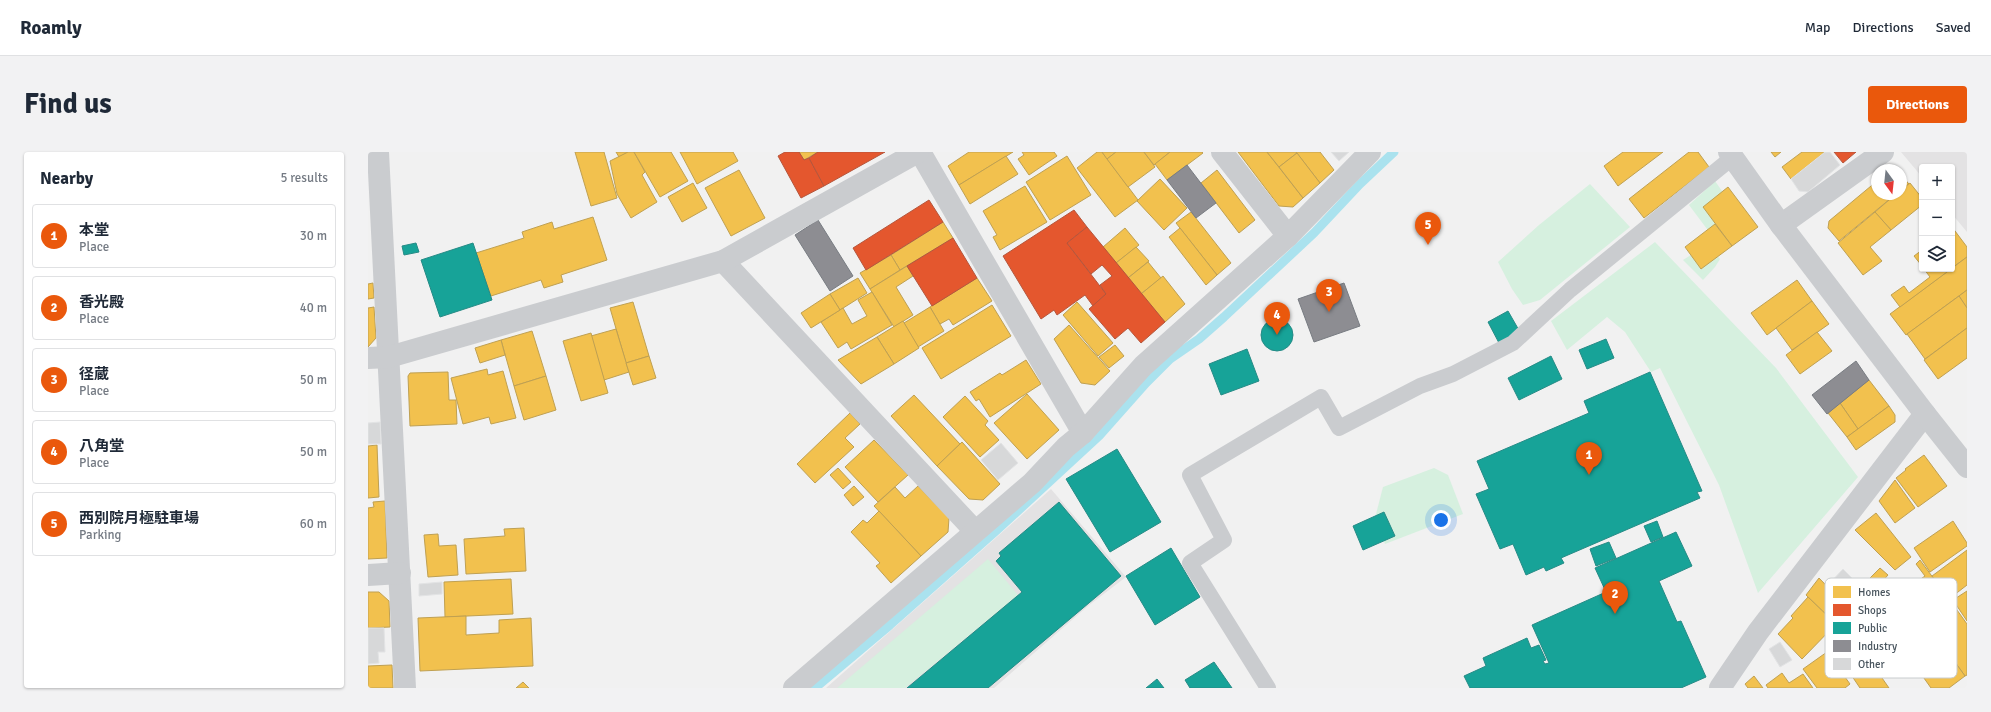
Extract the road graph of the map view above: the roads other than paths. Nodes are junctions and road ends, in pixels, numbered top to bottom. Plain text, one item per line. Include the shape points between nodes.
1 (378, 152) edge
2 (919, 152) edge
3 (1222, 152) edge
4 (1370, 152) edge
5 (1883, 152) edge
6 (1731, 155) edge
7 (1781, 224) junction
8 (1288, 236) junction
9 (723, 261) junction
10 (389, 357) junction
11 (368, 358) edge
12 (1925, 414) junction
13 (1083, 432) junction
14 (1967, 467) edge
15 (975, 531) junction
16 (400, 573) junction
17 (368, 575) edge
18 (405, 688) edge
19 (794, 688) edge
20 (1268, 688) edge
21 (1720, 688) edge

1 - 10 street
2 - 9 street
2 - 13 street
3 - 8 street
4 - 8 street
5 - 7 street
6 - 7 street
6 - 20 lane via 1570,290 1514,343 1453,374 1420,386 1339,428 1321,397 1190,475 1224,540 1190,564
7 - 12 street
8 - 13 street via 1143,366
9 - 10 street
9 - 15 street
10 - 11 street
10 - 16 street
12 - 14 street
12 - 21 street via 1758,632
13 - 15 street via 1032,483
15 - 19 street
16 - 17 street
16 - 18 street

